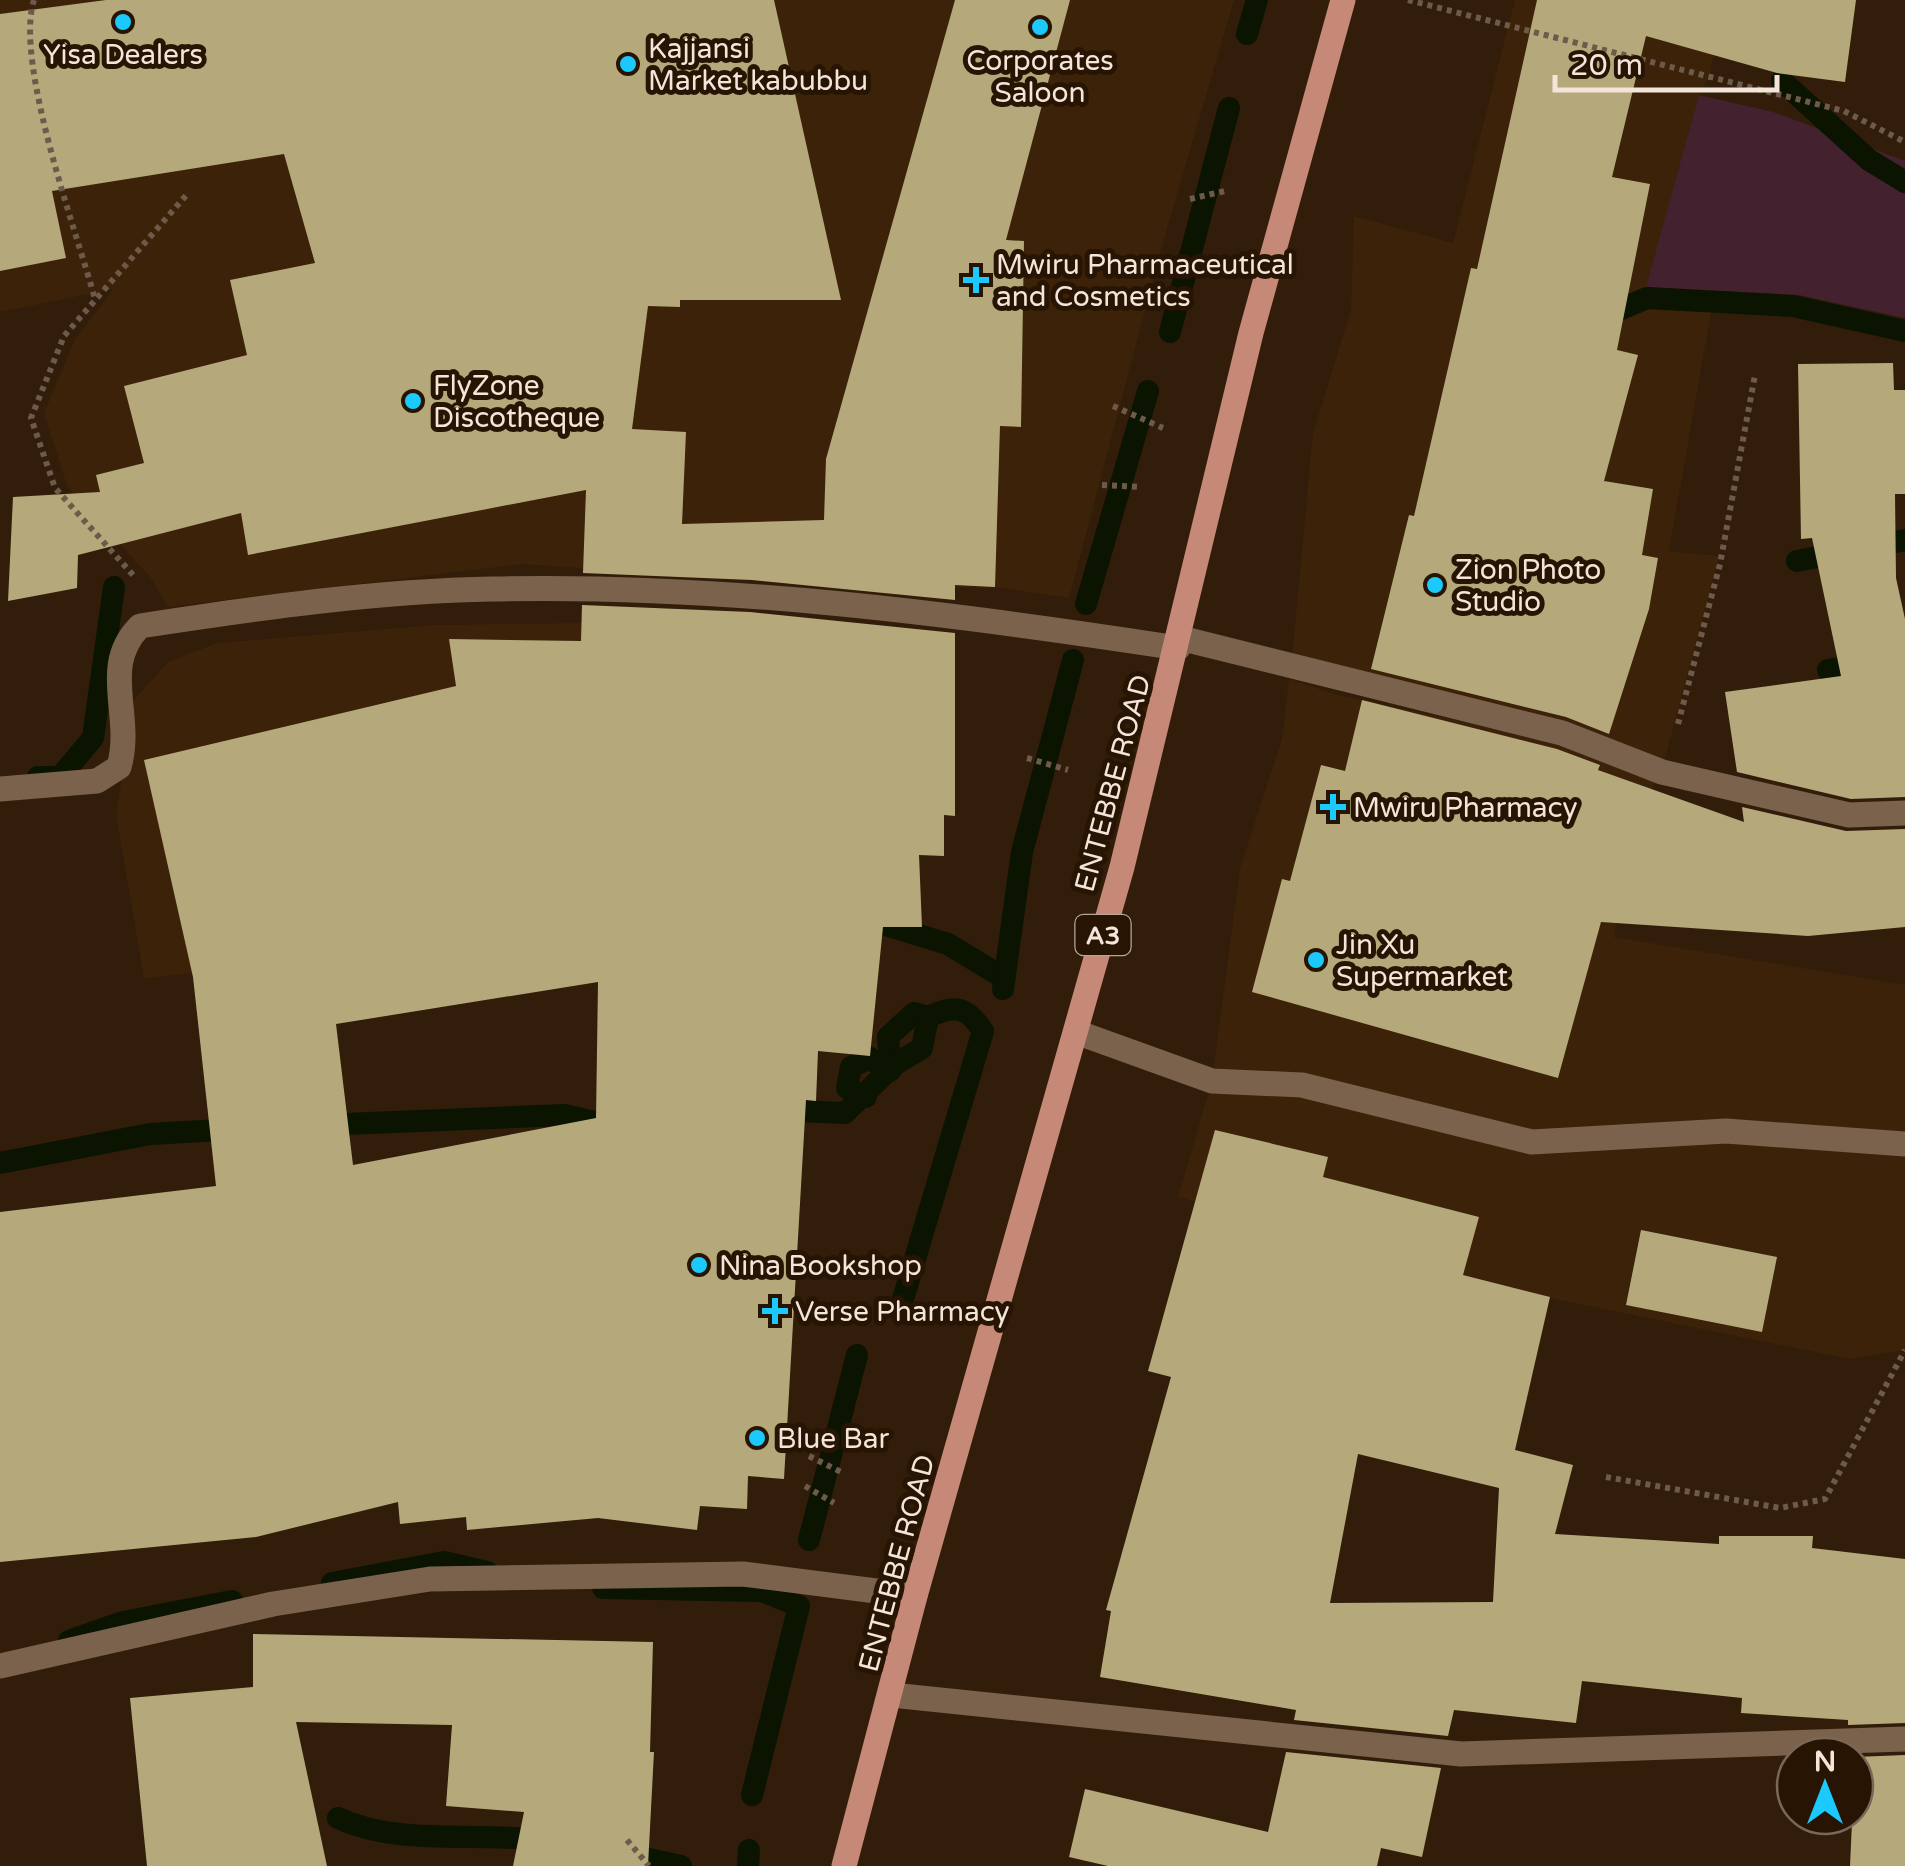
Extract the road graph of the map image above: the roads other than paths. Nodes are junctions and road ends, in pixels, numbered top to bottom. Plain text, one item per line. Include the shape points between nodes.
1 (1343, 0) edge
2 (1179, 643) junction
3 (0, 789) edge
4 (1905, 813) edge
5 (1076, 1032) junction
6 (1905, 1144) edge
7 (915, 1596) junction
8 (0, 1666) edge
9 (892, 1694) junction
10 (1905, 1739) edge
11 (844, 1866) edge

1 - 2 main road, ENTEBBE ROAD / A3 via 1251,333
2 - 3 street via 786,599 532,590 298,601 140,626 118,658 126,745 119,767 97,781
2 - 4 street via 1562,733 1662,772 1849,815
2 - 5 main road, ENTEBBE ROAD / A3
5 - 6 street via 1212,1081 1302,1084 1532,1142 1726,1131
5 - 7 main road, ENTEBBE ROAD / A3
7 - 8 street via 743,1574 430,1579 273,1604
7 - 9 main road, ENTEBBE ROAD / A3
9 - 10 street via 1461,1754
9 - 11 main road, ENTEBBE ROAD / A3

